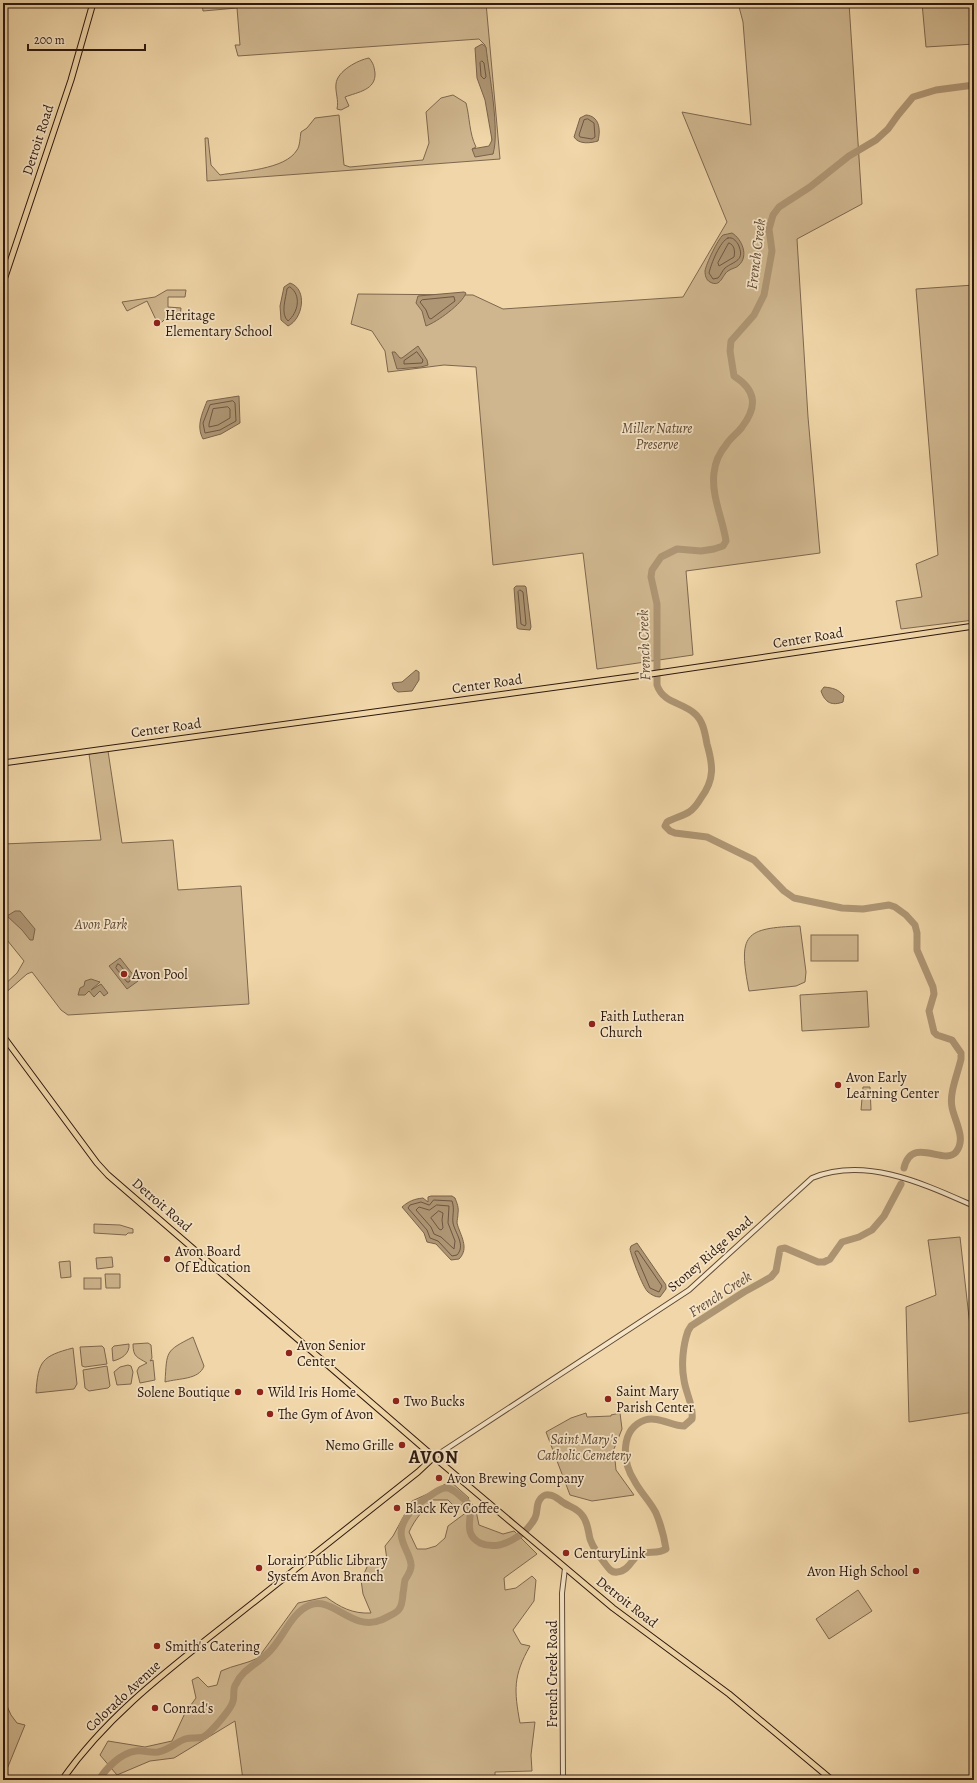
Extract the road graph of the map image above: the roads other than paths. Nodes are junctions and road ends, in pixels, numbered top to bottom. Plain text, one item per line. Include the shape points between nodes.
1 (93, 3) edge
2 (3, 283) edge
3 (974, 626) edge
4 (3, 763) edge
5 (3, 1036) edge
6 (974, 1206) edge
7 (434, 1457) junction
8 (565, 1568) junction
9 (62, 1780) edge
10 (563, 1780) edge
11 (832, 1780) edge

1 - 2 main road, Detroit Road via 71,80
3 - 4 main road, Center Road via 651,674
5 - 7 main road, Detroit Road via 97,1164 108,1175
6 - 7 street, Stoney Ridge Road via 935,1189 878,1172 838,1171 812,1178 689,1290
7 - 8 main road, Detroit Road
7 - 9 main road, Colorado Avenue via 147,1687 97,1735
8 - 10 street, French Creek Road via 562,1593
8 - 11 main road, Detroit Road via 619,1613 734,1699

